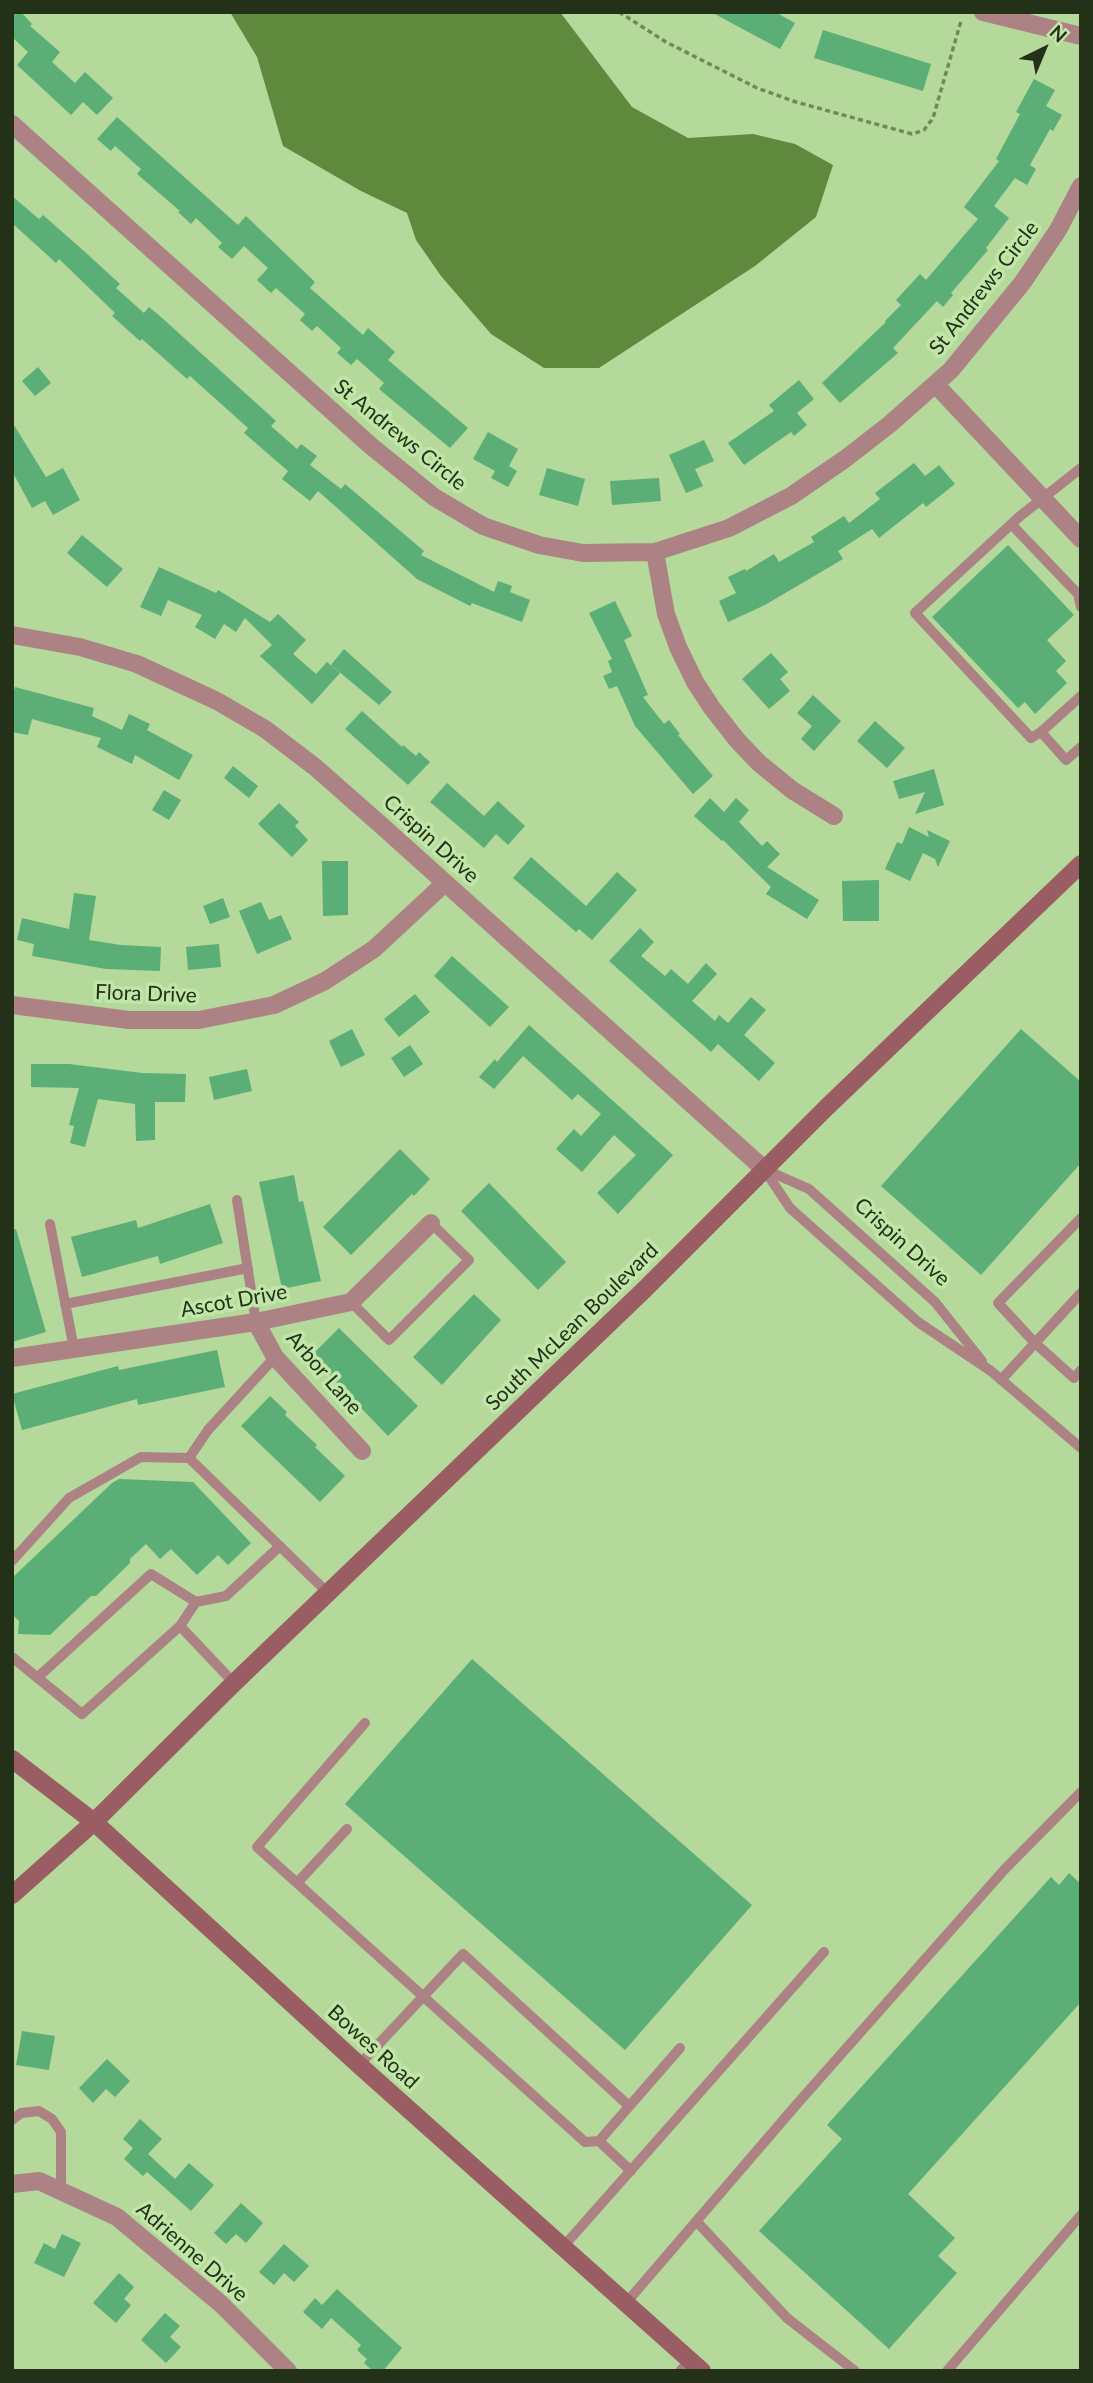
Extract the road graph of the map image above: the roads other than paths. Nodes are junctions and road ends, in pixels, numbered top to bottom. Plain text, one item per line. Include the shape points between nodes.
1 (983, 12) edge
2 (1081, 36) edge
3 (12, 124) edge
4 (1081, 186) edge
5 (936, 385) junction
6 (1081, 468) edge
7 (1043, 499) junction
8 (1011, 524) junction
9 (1081, 539) edge
10 (655, 552) junction
11 (1081, 607) edge
12 (12, 635) edge
13 (1081, 696) edge
14 (1041, 732) junction
15 (1081, 747) edge
16 (834, 816) dead end
17 (1081, 864) edge
18 (445, 883) junction
19 (12, 1005) edge
20 (764, 1169) junction
21 (237, 1200) dead end
22 (1081, 1218) edge
23 (431, 1223) joint
24 (50, 1224) dead end
25 (248, 1268) junction
26 (1081, 1293) edge
27 (351, 1302) junction
28 (65, 1304) junction
29 (256, 1322) junction
30 (1035, 1343) junction
31 (74, 1349) junction
32 (275, 1357) junction
33 (12, 1358) edge
34 (1081, 1370) edge
35 (991, 1371) junction
36 (1001, 1380) junction
37 (1081, 1448) edge
38 (362, 1451) dead end
39 (189, 1458) junction
40 (280, 1546) junction
41 (12, 1561) edge
42 (328, 1593) junction
43 (195, 1602) junction
44 (180, 1626) junction
45 (12, 1657) edge
46 (37, 1677) junction
47 (234, 1683) junction
48 (365, 1723) dead end
49 (12, 1759) edge
50 (1081, 1791) edge
51 (94, 1822) junction
52 (347, 1829) dead end
53 (297, 1883) junction
54 (12, 1895) edge
55 (824, 1952) dead end
56 (423, 1996) junction
57 (680, 2048) dead end
58 (359, 2065) junction
59 (629, 2106) junction
60 (12, 2120) edge
61 (599, 2141) junction
62 (631, 2171) junction
63 (12, 2184) edge
64 (61, 2191) junction
65 (1081, 2215) edge
66 (698, 2223) junction
67 (563, 2247) junction
68 (626, 2303) junction
69 (691, 2367) edge
70 (288, 2371) edge
71 (855, 2371) edge
72 (947, 2371) edge

1 - 2 street
3 - 10 street, St Andrews Circle via 371,446 434,497 483,526 539,545 583,553
4 - 5 street, St Andrews Circle via 1023,282
5 - 7 street
5 - 10 street, St Andrews Circle via 845,460 791,496 729,528
6 - 7 lane
7 - 8 lane
7 - 9 street
8 - 11 lane via 1078,594
8 - 14 lane via 915,613 1031,738
10 - 16 street via 674,636 712,708 759,763
12 - 18 street, Crispin Drive via 80,647 137,664 217,701 265,729 315,767
13 - 14 lane
14 - 15 lane via 1066,761
17 - 20 main road, South McLean Boulevard
18 - 19 street, Flora Drive via 374,949 326,981 274,1005 199,1020 129,1020
18 - 20 street, Crispin Drive
20 - 35 lane, Crispin Drive via 790,1208 918,1322
20 - 35 lane, Crispin Drive via 809,1189 935,1303
20 - 42 main road, South McLean Boulevard
21 - 25 lane
22 - 30 lane via 999,1303
23 - 27 street
23 - 27 lane via 469,1260 389,1339
24 - 28 lane
25 - 28 lane
25 - 29 lane
26 - 30 lane
27 - 29 street, Ascot Drive
28 - 31 lane
29 - 31 street, Ascot Drive
29 - 32 street, Arbor Lane
30 - 34 lane via 1074,1378
30 - 36 lane
31 - 33 street, Ascot Drive
32 - 38 street, Arbor Lane
32 - 39 lane via 208,1430
35 - 36 lane, Crispin Drive
36 - 37 lane, Crispin Drive
39 - 40 lane
39 - 41 lane via 141,1457 81,1491 69,1498
40 - 42 lane
40 - 43 lane via 226,1596
42 - 47 main road, South McLean Boulevard
43 - 44 lane
43 - 46 lane via 151,1574
44 - 46 lane via 82,1714
44 - 47 lane
45 - 46 lane
47 - 51 main road, South McLean Boulevard
48 - 53 lane via 257,1847
49 - 51 main road, Bowes Road
50 - 66 lane via 1004,1870
51 - 54 main road, South McLean Boulevard
51 - 58 main road, Bowes Road
52 - 53 lane
53 - 56 lane
55 - 62 lane
56 - 58 lane
56 - 59 lane via 463,1954
56 - 61 lane via 585,2142
57 - 59 lane
58 - 67 main road, Bowes Road
59 - 61 lane
60 - 64 lane via 21,2113 38,2112 52,2119 61,2132
61 - 62 lane
62 - 67 lane
63 - 64 street, Adrienne Drive via 39,2181
64 - 70 street, Adrienne Drive via 117,2217 221,2304
65 - 72 lane
66 - 68 lane
66 - 71 lane via 787,2318
67 - 68 main road, Bowes Road
68 - 69 main road, Bowes Road

